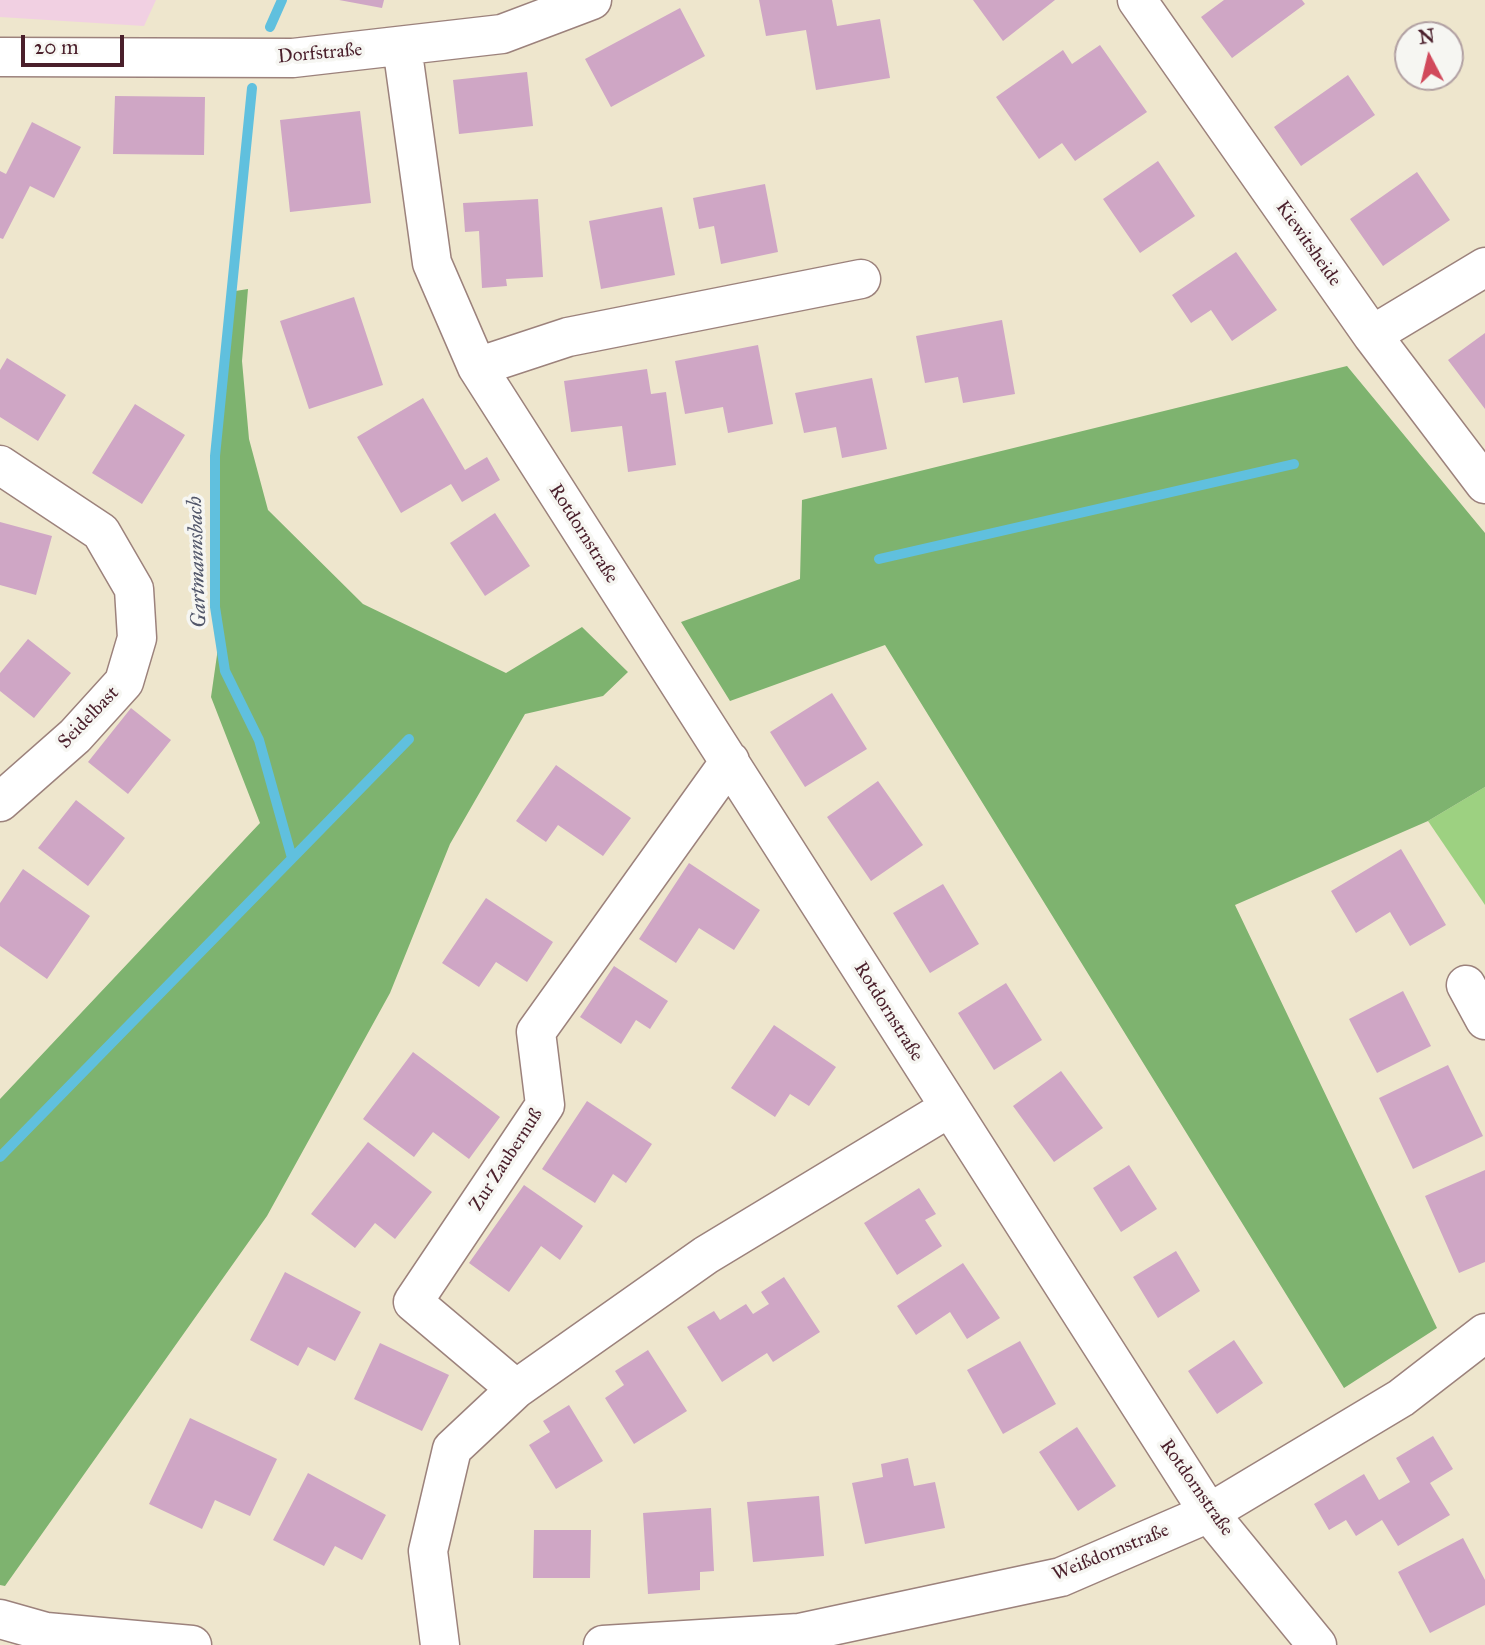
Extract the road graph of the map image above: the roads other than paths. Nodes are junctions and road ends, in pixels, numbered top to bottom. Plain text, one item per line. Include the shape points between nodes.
1 (592, 0) edge
2 (1138, 0) edge
3 (402, 46) junction
4 (0, 57) edge
5 (1485, 267) edge
6 (861, 279) dead end
7 (1372, 335) junction
8 (477, 367) junction
9 (0, 465) edge
10 (1485, 484) edge
11 (730, 761) junction
12 (0, 802) edge
13 (1466, 985) dead end
14 (1485, 1020) edge
15 (949, 1108) junction
16 (1485, 1333) edge
17 (516, 1389) junction
18 (1209, 1513) junction
19 (0, 1619) edge
20 (192, 1645) edge
21 (440, 1645) edge
22 (603, 1645) edge
23 (1317, 1645) edge

1 - 3 street, Dorfstraße via 502,34
2 - 7 street, Kiewitsheide
3 - 4 street, Dorfstraße via 293,58
3 - 8 street, Rotdornstraße via 432,263
5 - 7 street
6 - 8 street via 568,337
7 - 10 street, Kiewitsheide
8 - 11 street, Rotdornstraße
9 - 12 street, Seidelbast via 101,532 134,589 137,638 124,682 75,736
11 - 15 street, Rotdornstraße
11 - 17 street, Zur Zaubernuß via 536,1032 545,1105 413,1303
13 - 14 street
15 - 17 street via 706,1255
15 - 18 street, Rotdornstraße
16 - 18 street, Weißdornstraße via 1401,1398
17 - 21 street via 452,1449 428,1551
18 - 22 street, Weißdornstraße via 1061,1577 799,1633
18 - 23 street, Rotdornstraße
19 - 20 street via 46,1632

